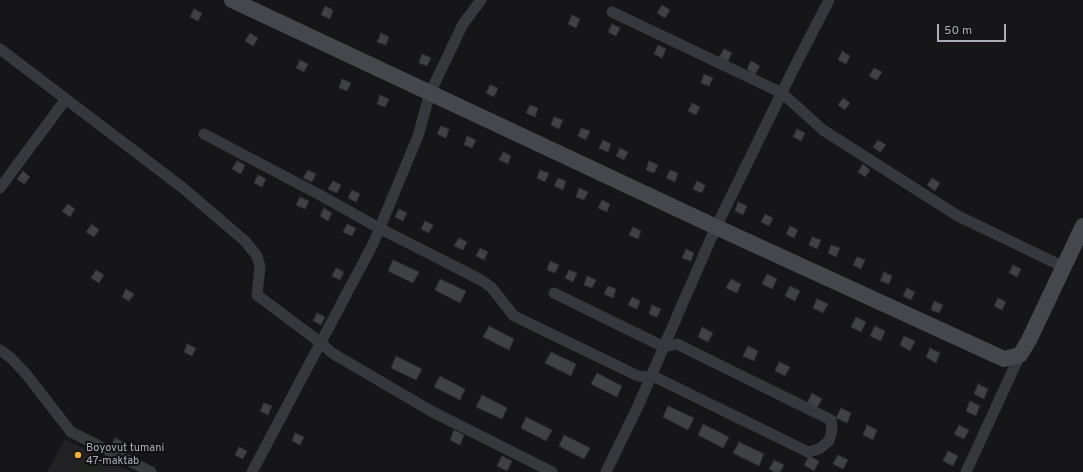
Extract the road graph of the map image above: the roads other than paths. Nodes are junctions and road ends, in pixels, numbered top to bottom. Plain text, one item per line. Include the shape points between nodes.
1 (232, 0) edge
2 (481, 0) edge
3 (829, 0) edge
4 (612, 12) dead end
5 (0, 49) edge
6 (430, 93) junction
7 (782, 93) junction
8 (66, 98) junction
9 (204, 134) dead end
10 (0, 188) edge
11 (1083, 226) edge
12 (716, 227) junction
13 (379, 228) junction
14 (1064, 267) junction
15 (554, 293) dead end
16 (321, 343) junction
17 (664, 347) junction
18 (0, 350) edge
19 (1020, 355) junction
20 (650, 378) junction
21 (151, 472) edge
22 (252, 472) edge
23 (552, 472) edge
24 (606, 472) edge
25 (966, 472) edge

1 - 6 main road
2 - 6 street via 463,24
3 - 7 street
4 - 7 street
5 - 8 street
6 - 12 main road
6 - 13 street via 418,136
7 - 12 street
7 - 14 street via 823,130 958,216
8 - 10 street
8 - 16 street via 182,188 245,241 257,256 260,267 257,295
9 - 13 street
11 - 14 main road
12 - 17 street
12 - 19 main road via 1004,359
13 - 16 street
13 - 20 street via 481,280 491,287 514,316 638,376
14 - 19 main road
15 - 17 street
16 - 22 street
16 - 23 street via 332,353 432,411
17 - 20 street
17 - 20 street via 677,344 831,420 829,441 819,449 808,452 657,378
18 - 21 street via 26,374 71,432
19 - 25 street
20 - 24 street

